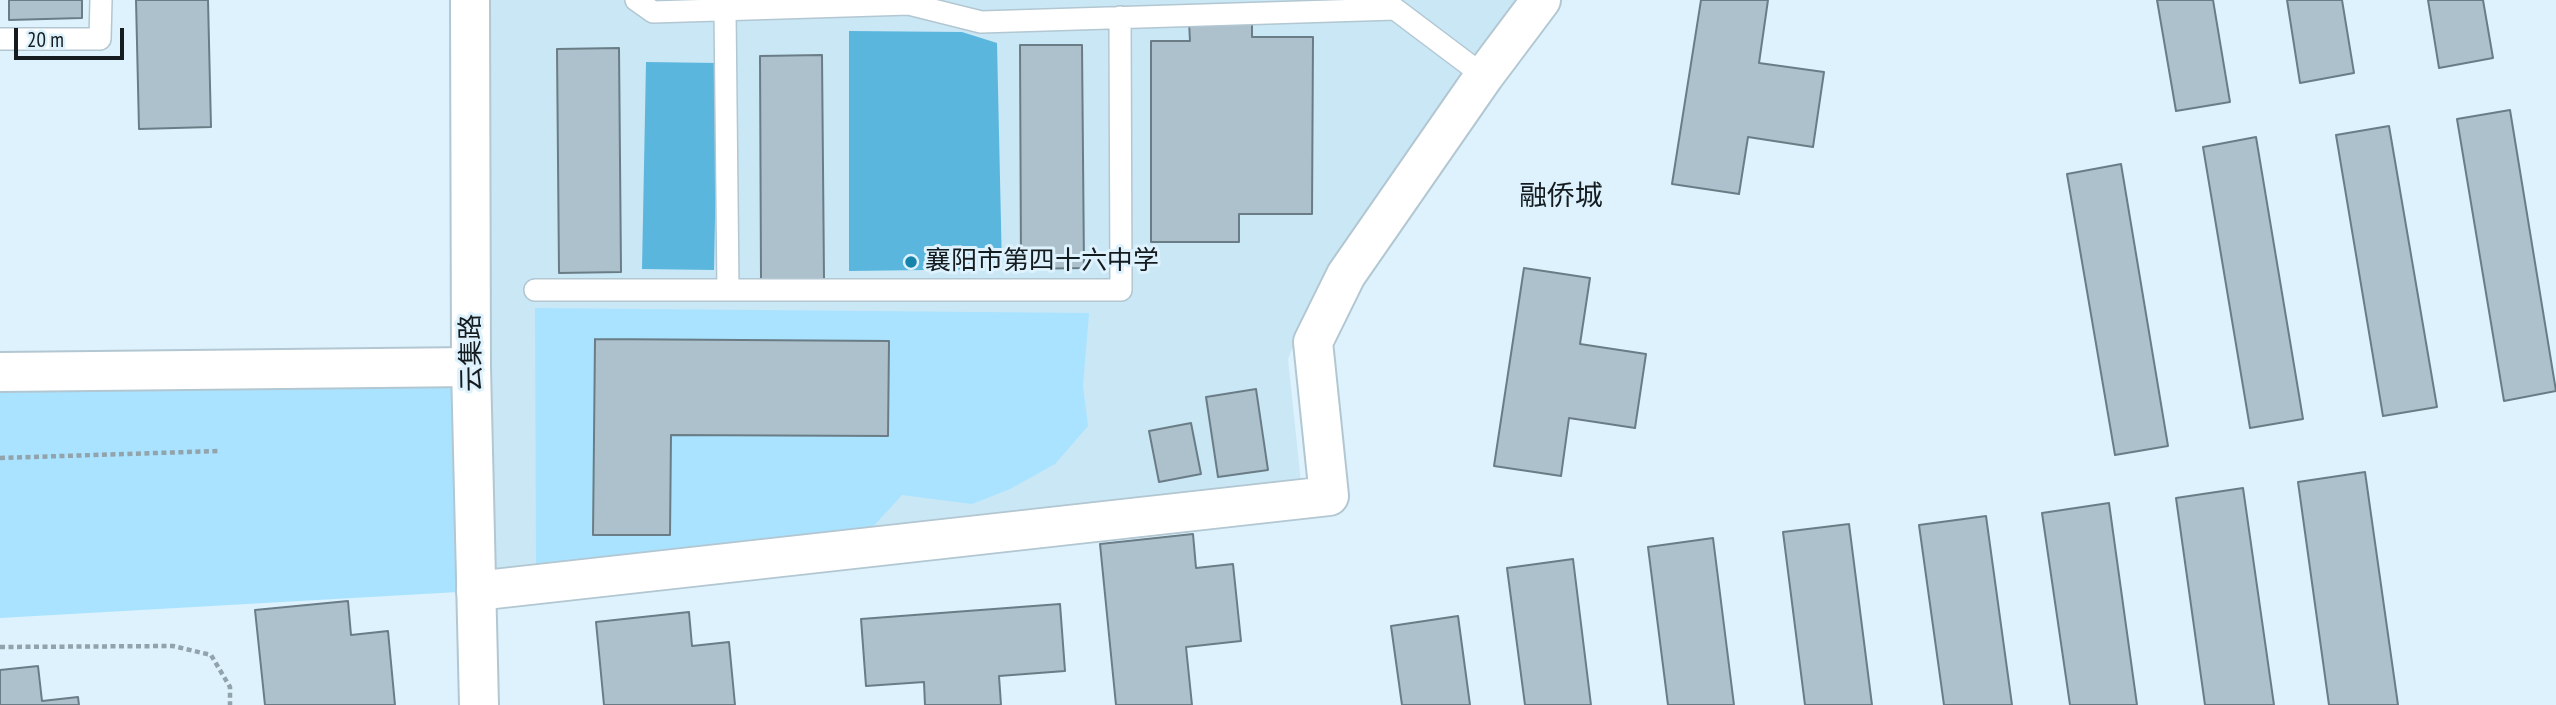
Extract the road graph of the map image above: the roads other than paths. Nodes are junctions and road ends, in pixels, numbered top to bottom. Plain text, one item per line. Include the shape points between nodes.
1 (101, 0) edge
2 (470, 0) edge
3 (636, 0) edge
4 (1541, 0) edge
5 (909, 2) edge
6 (725, 10) junction
7 (1120, 17) junction
8 (0, 39) edge
9 (1484, 76) junction
10 (535, 290) dead end
11 (728, 290) junction
12 (471, 367) junction
13 (0, 372) edge
14 (476, 591) junction
15 (479, 705) edge

1 - 8 lane via 100,40
2 - 12 street, 云集路
3 - 6 lane via 653,12
4 - 9 street
5 - 6 lane
5 - 7 lane via 981,22
6 - 11 lane
7 - 9 lane via 1395,9
7 - 11 lane via 1121,290
9 - 14 street via 1346,275 1313,342 1329,496
10 - 11 lane
12 - 13 street
12 - 14 street, 云集路
14 - 15 street, 云集路

